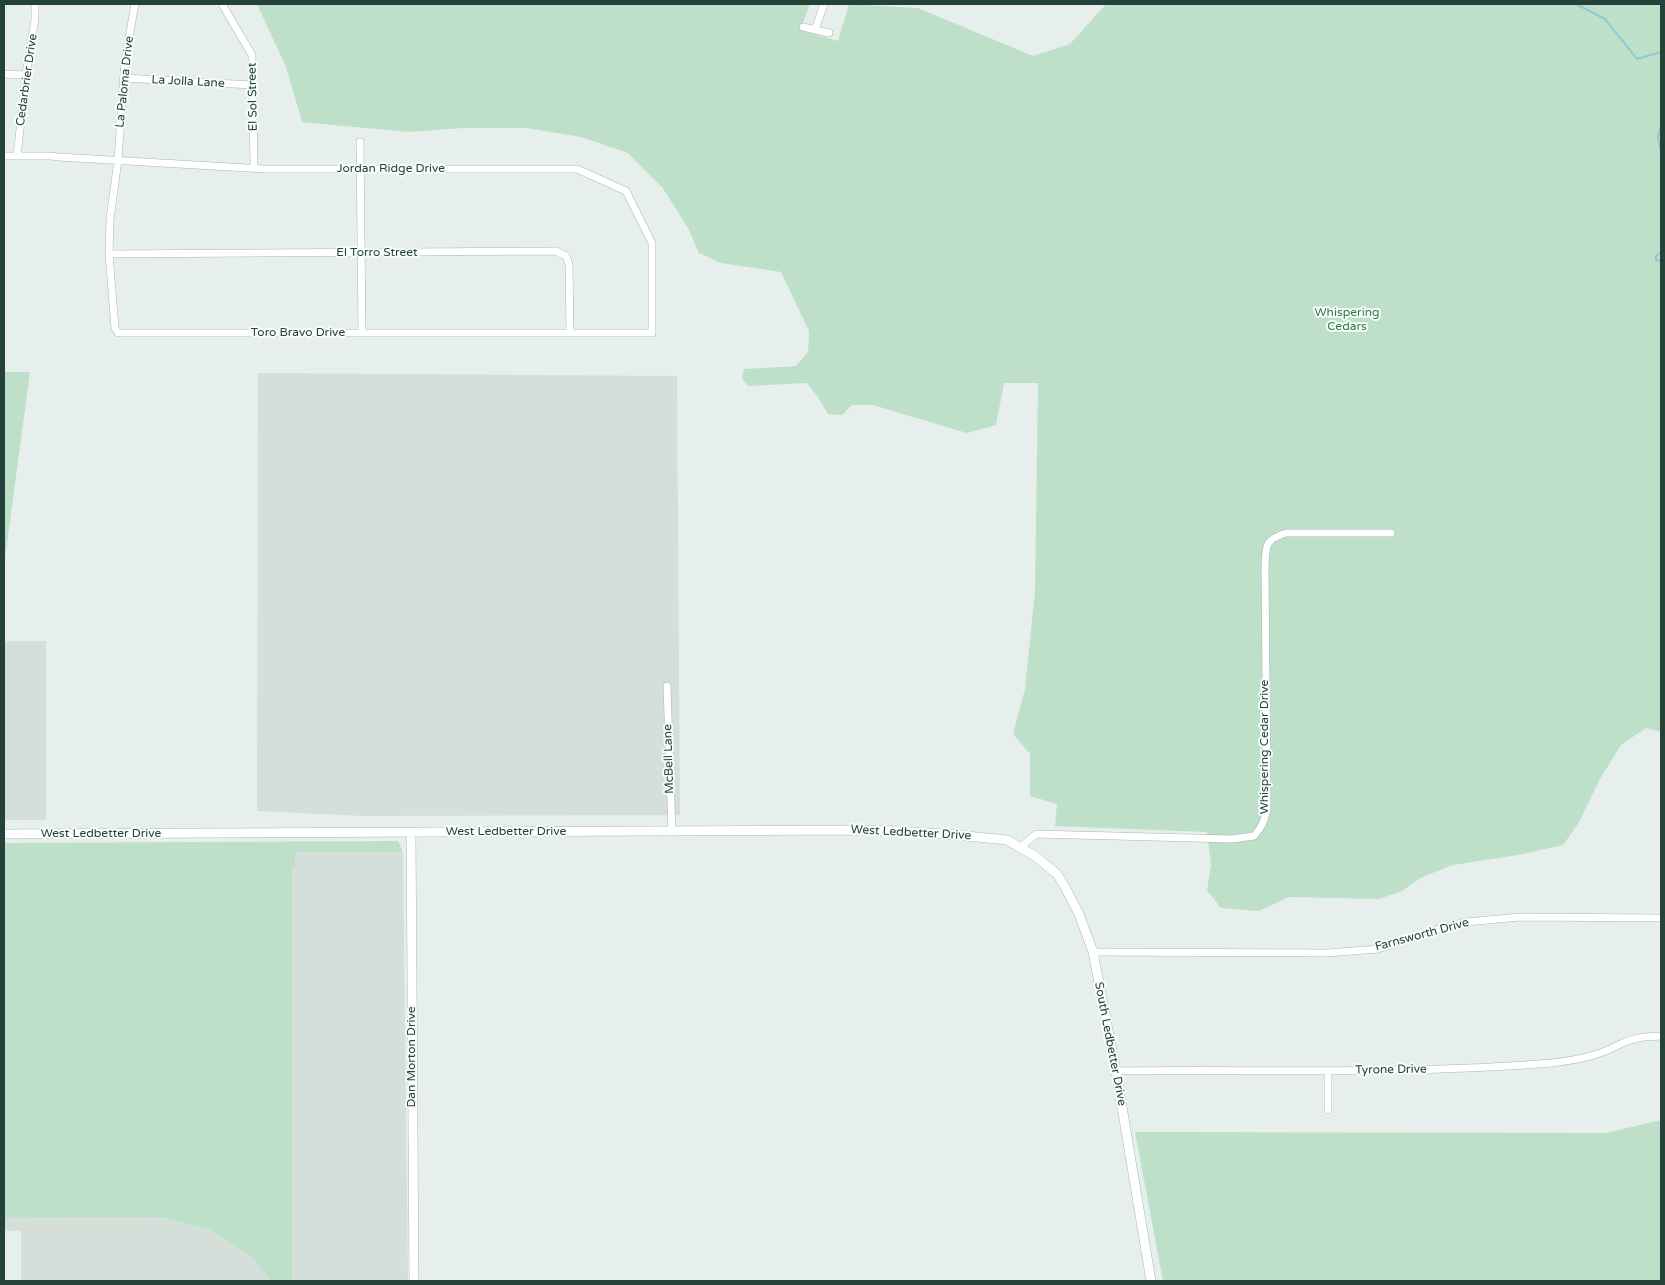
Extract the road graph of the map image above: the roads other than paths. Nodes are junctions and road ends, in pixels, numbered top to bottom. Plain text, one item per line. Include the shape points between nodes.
1 (35, 4) edge
2 (135, 4) edge
3 (222, 4) edge
4 (824, 4) edge
5 (802, 27) dead end
6 (815, 30) junction
7 (829, 33) dead end
8 (4, 74) edge
9 (26, 75) junction
10 (124, 78) junction
11 (252, 85) junction
12 (360, 142) dead end
13 (4, 156) edge
14 (17, 156) junction
15 (118, 160) junction
16 (254, 168) junction
17 (360, 170) junction
18 (361, 253) junction
19 (110, 254) junction
20 (362, 333) junction
21 (570, 333) junction
22 (652, 333) joint
23 (1391, 533) dead end
24 (667, 686) dead end
25 (672, 832) junction
26 (411, 833) junction
27 (4, 834) edge
28 (1007, 840) joint
29 (1021, 847) junction
30 (1661, 918) edge
31 (1093, 952) junction
32 (1661, 1036) edge
33 (1116, 1071) junction
34 (1328, 1071) junction
35 (1328, 1110) dead end
36 (414, 1281) edge
37 (1151, 1281) edge

1 - 9 street, Cedarbrier Drive
2 - 10 street, La Paloma Drive
3 - 11 street, El Sol Street via 252,55
4 - 6 street
5 - 6 street
6 - 7 street
8 - 9 street
9 - 14 street, Cedarbrier Drive
10 - 11 street, La Jolla Lane
10 - 15 street, La Paloma Drive
11 - 16 street, El Sol Street
12 - 17 street
13 - 14 street, Jordan Ridge Drive
14 - 15 street, Jordan Ridge Drive
15 - 16 street, Jordan Ridge Drive
15 - 19 street, Toro Bravo Drive via 110,219
16 - 17 street, Jordan Ridge Drive
17 - 18 street
17 - 22 street, Jordan Ridge Drive via 578,169 626,191 652,243
18 - 19 street, El Torro Street
18 - 20 street
18 - 21 street, El Torro Street via 556,251 566,256 569,264
19 - 20 street, Toro Bravo Drive via 118,333
20 - 21 street, Toro Bravo Drive
21 - 22 street, Toro Bravo Drive
23 - 29 street, Whispering Cedar Drive via 1286,533 1270,540 1266,546 1267,808 1264,823 1254,836 1232,839 1036,834
24 - 25 street, McBell Lane
25 - 26 street, West Ledbetter Drive
25 - 28 street, West Ledbetter Drive via 898,831
26 - 27 street, West Ledbetter Drive
26 - 36 street, Dan Morton Drive
28 - 29 street, South Ledbetter Drive
29 - 31 street, South Ledbetter Drive via 1057,874 1072,899
30 - 31 street, Farnsworth Drive via 1511,918 1466,922 1378,949 1327,953
31 - 33 street, South Ledbetter Drive
32 - 34 street, Tyrone Drive via 1625,1041 1602,1053 1560,1062
33 - 34 street, Tyrone Drive
33 - 37 street, South Ledbetter Drive
34 - 35 street

